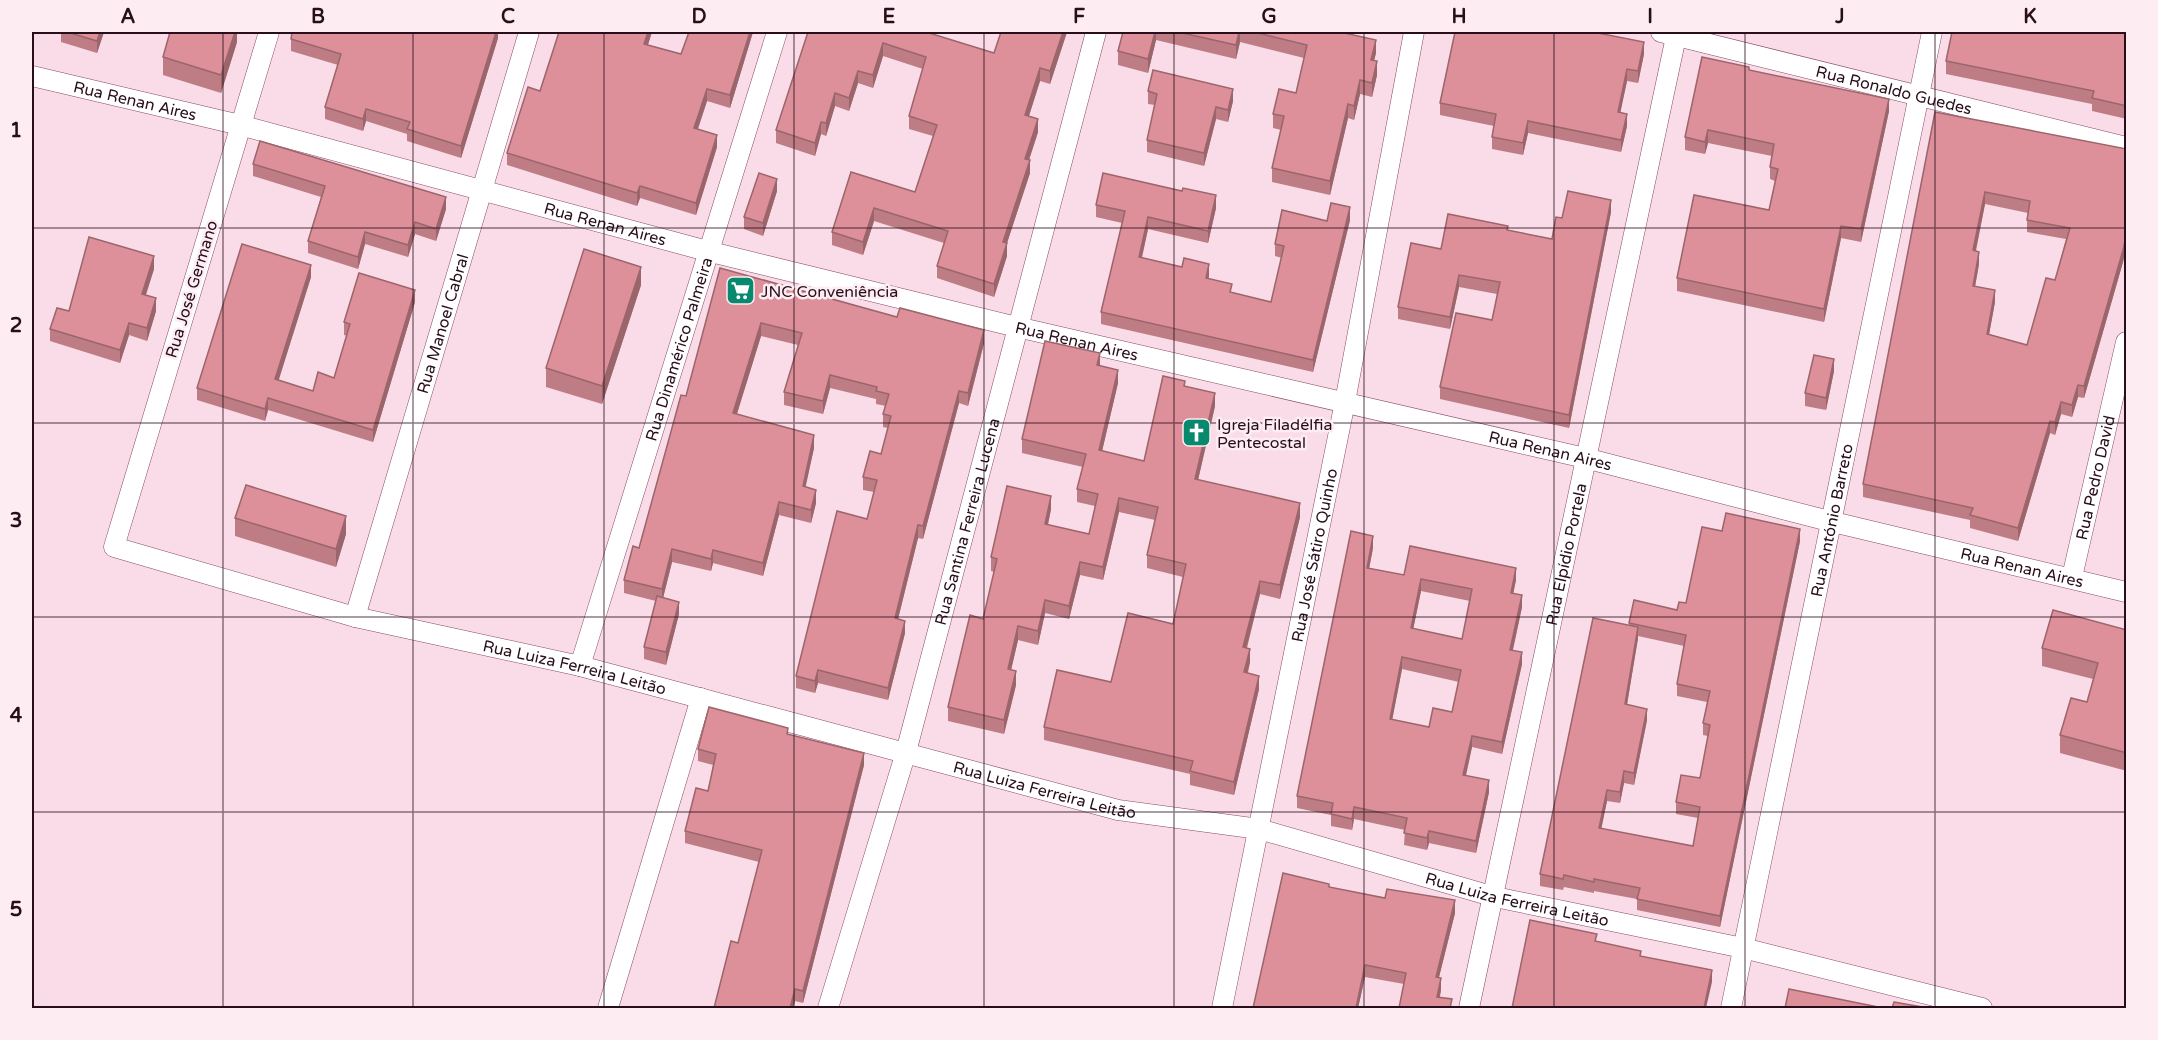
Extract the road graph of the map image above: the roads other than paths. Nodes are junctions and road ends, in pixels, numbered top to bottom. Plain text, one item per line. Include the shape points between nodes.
1 (269, 32) edge
2 (528, 32) edge
3 (777, 32) edge
4 (1096, 32) edge
5 (1414, 32) edge
6 (1932, 32) edge
7 (1671, 33) edge
8 (32, 76) edge
9 (1919, 97) junction
10 (240, 124) junction
11 (2127, 147) edge
12 (482, 190) junction
13 (707, 251) junction
14 (1017, 327) junction
15 (2127, 342) edge
16 (1345, 402) junction
17 (1585, 458) junction
18 (1833, 522) junction
19 (114, 547) joint
20 (2072, 577) junction
21 (2127, 591) edge
22 (355, 617) junction
23 (580, 666) junction
24 (701, 698) junction
25 (906, 752) junction
26 (1260, 829) junction
27 (1495, 897) junction
28 (1743, 948) junction
29 (608, 1008) edge
30 (828, 1008) edge
31 (1222, 1008) edge
32 (1469, 1008) edge
33 (1731, 1008) edge
34 (1982, 1008) edge

1 - 10 street, Rua José Germano
2 - 12 street, Rua Manoel Cabral
3 - 13 street, Rua Dinamérico Palmeira
4 - 14 street, Rua Santina Ferreira Lucena
5 - 16 street, Rua José Sátiro Quinho
6 - 9 street, Rua António Barreto
7 - 9 street, Rua Ronaldo Guedes
7 - 17 street, Rua Elpídio Portela
8 - 10 street, Rua Renan Aires
9 - 11 street, Rua Ronaldo Guedes
9 - 18 street, Rua António Barreto
10 - 12 street, Rua Renan Aires
10 - 19 street, Rua José Germano
12 - 13 street, Rua Renan Aires
12 - 22 street, Rua Manoel Cabral
13 - 14 street, Rua Renan Aires
13 - 23 street, Rua Dinamérico Palmeira
14 - 16 street, Rua Renan Aires
14 - 25 street, Rua Santina Ferreira Lucena
15 - 20 street, Rua Pedro David
16 - 17 street, Rua Renan Aires
16 - 26 street, Rua José Sátiro Quinho
17 - 18 street, Rua Renan Aires
17 - 27 street, Rua Elpídio Portela
18 - 20 street, Rua Renan Aires
18 - 28 street, Rua António Barreto
19 - 22 street, Rua Luiza Ferreira Leitão
20 - 21 street, Rua Renan Aires
22 - 23 street, Rua Luiza Ferreira Leitão
23 - 24 street, Rua Luiza Ferreira Leitão
24 - 25 street, Rua Luiza Ferreira Leitão
24 - 29 street
25 - 26 street, Rua Luiza Ferreira Leitão via 1118,810
25 - 30 street, Rua Santina Ferreira Lucena
26 - 27 street, Rua Luiza Ferreira Leitão
26 - 31 street, Rua José Sátiro Quinho
27 - 28 street, Rua Luiza Ferreira Leitão
27 - 32 street, Rua Elpídio Portela
28 - 33 street, Rua António Barreto
28 - 34 street, Rua Luiza Ferreira Leitão

